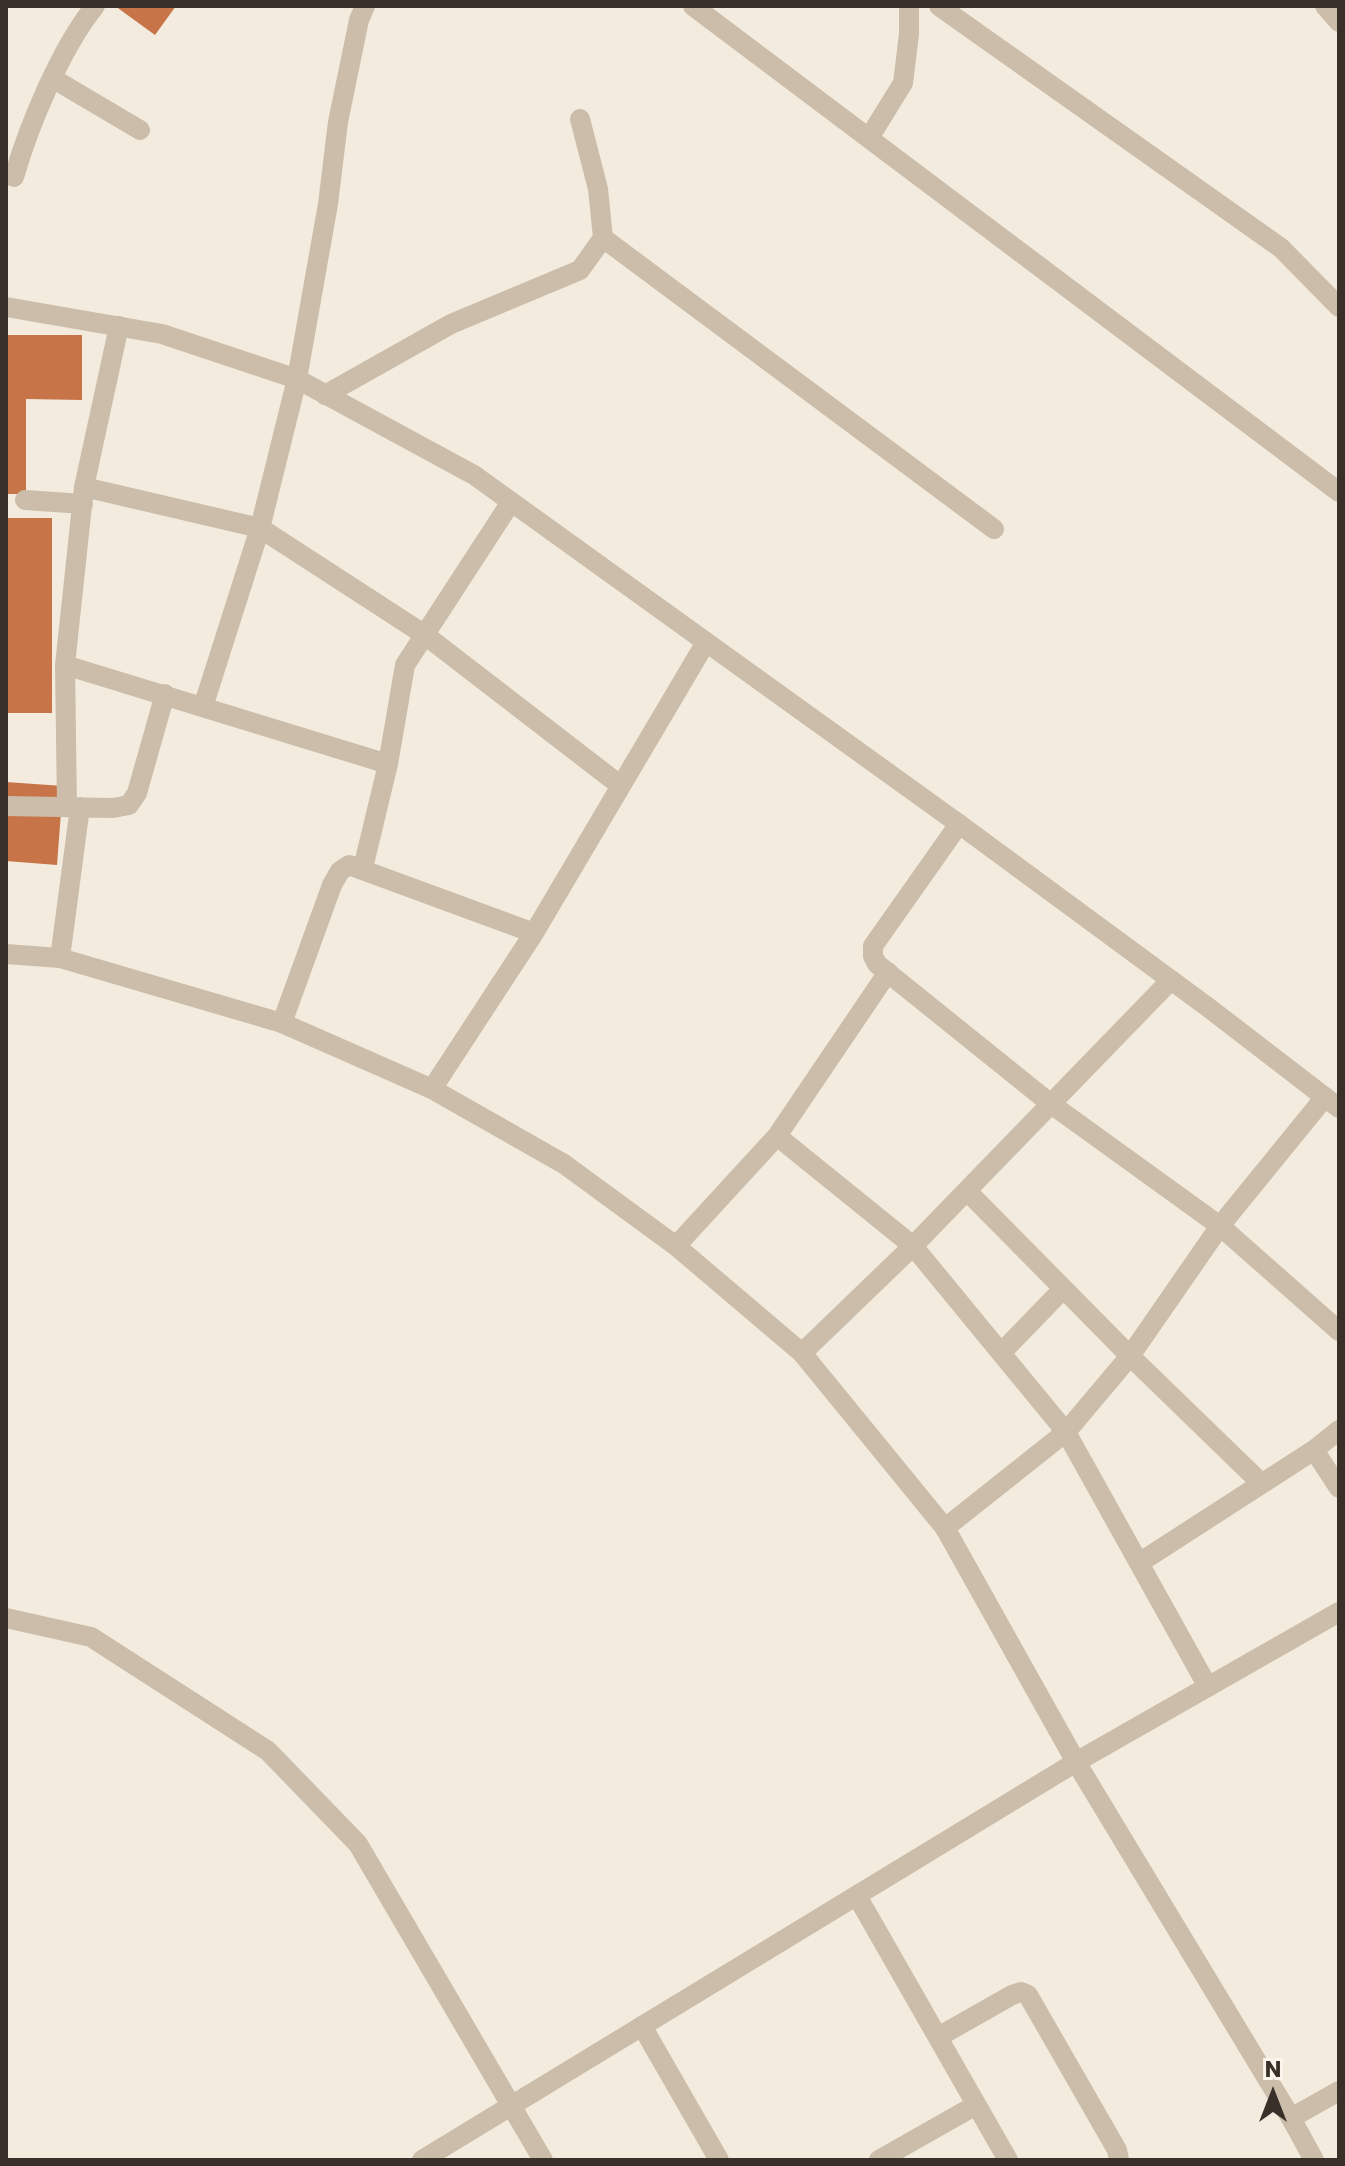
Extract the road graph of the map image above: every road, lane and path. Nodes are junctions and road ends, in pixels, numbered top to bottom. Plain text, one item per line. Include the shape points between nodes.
1 (95, 6) edge
2 (365, 6) edge
3 (693, 6) edge
4 (909, 6) edge
5 (939, 6) edge
6 (1325, 6) edge
7 (1339, 22) edge
8 (52, 78) junction
9 (580, 119) dead end
10 (140, 130) dead end
11 (869, 138) junction
12 (13, 155) edge
13 (14, 177) dead end
14 (603, 238) junction
15 (6, 307) edge
16 (1339, 307) edge
17 (119, 326) junction
18 (297, 379) junction
19 (325, 395) junction
20 (1339, 492) edge
21 (84, 495) junction
22 (25, 500) dead end
23 (511, 502) junction
24 (260, 528) junction
25 (994, 529) dead end
26 (425, 635) junction
27 (706, 642) junction
28 (65, 665) junction
29 (165, 694) junction
30 (203, 707) junction
31 (388, 764) junction
32 (621, 786) junction
33 (6, 806) edge
34 (74, 807) junction
35 (959, 824) junction
36 (363, 868) junction
37 (534, 933) junction
38 (6, 954) edge
39 (60, 958) junction
40 (888, 972) junction
41 (1171, 980) junction
42 (282, 1023) junction
43 (432, 1089) junction
44 (1332, 1103) edge
45 (1051, 1104) junction
46 (777, 1136) junction
47 (967, 1191) junction
48 (1220, 1226) junction
49 (676, 1246) junction
50 (913, 1246) junction
51 (1063, 1289) junction
52 (1339, 1331) edge
53 (1002, 1352) junction
54 (802, 1353) junction
55 (1130, 1356) junction
56 (1339, 1430) edge
57 (1066, 1432) junction
58 (1314, 1450) junction
59 (1261, 1483) junction
60 (1339, 1488) edge
61 (945, 1528) junction
62 (1139, 1563) junction
63 (1339, 1612) edge
64 (6, 1618) edge
65 (1208, 1687) junction
66 (1076, 1762) junction
67 (857, 1896) junction
68 (642, 2026) junction
69 (938, 2037) junction
70 (1339, 2091) edge
71 (976, 2105) junction
72 (510, 2106) junction
73 (1291, 2118) junction
74 (422, 2160) edge
75 (543, 2160) edge
76 (719, 2160) edge
77 (879, 2160) edge
78 (1008, 2160) edge
79 (1119, 2160) edge
80 (1314, 2160) edge

1 - 8 street
2 - 18 street via 338,122
3 - 11 street
4 - 11 street via 903,83
5 - 16 street via 1281,248
6 - 7 street
8 - 10 street
8 - 12 street
9 - 14 street via 598,189
11 - 20 street
12 - 13 street
14 - 19 street via 580,270 451,324
14 - 25 street
15 - 17 street
17 - 18 street via 162,334
17 - 21 street
18 - 19 street
18 - 24 street
19 - 23 street via 474,475
21 - 22 street
21 - 24 street
21 - 28 street
23 - 26 street
23 - 27 street
24 - 26 street
24 - 30 street
26 - 31 street via 405,665
26 - 32 street
27 - 32 street
27 - 35 street
28 - 29 street
28 - 34 street
29 - 30 street
29 - 34 street via 129,805
30 - 31 street
31 - 36 street
32 - 37 street
33 - 34 street
34 - 39 street
35 - 40 street via 873,946 877,964
35 - 41 street
36 - 37 street
36 - 42 street via 349,865 332,885
37 - 43 street
38 - 39 street
39 - 42 street
40 - 45 street
40 - 46 street
41 - 44 street
41 - 45 street
42 - 43 street
43 - 49 street via 564,1164
44 - 48 street
45 - 47 street
45 - 48 street
46 - 49 street
46 - 50 street
47 - 50 street
47 - 51 street
48 - 52 street
48 - 55 street
49 - 54 street
50 - 53 street
50 - 54 street
51 - 53 street
51 - 55 street
53 - 57 street
54 - 61 street
55 - 57 street
55 - 59 street
56 - 58 street
57 - 61 street
57 - 62 street
58 - 59 street
58 - 60 street
59 - 62 street
61 - 66 street
62 - 65 street
63 - 65 street
64 - 72 street via 91,1637 268,1751 358,1844
65 - 66 street
66 - 67 street
66 - 73 street
67 - 68 street
67 - 69 street
68 - 72 street
68 - 76 street
69 - 71 street
69 - 79 street via 1012,1995 1028,1995
70 - 73 street
71 - 77 street
71 - 78 street
72 - 74 street
72 - 75 street
73 - 80 street

